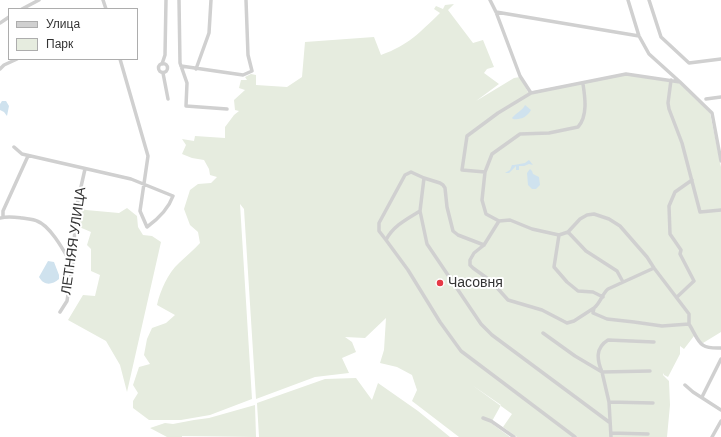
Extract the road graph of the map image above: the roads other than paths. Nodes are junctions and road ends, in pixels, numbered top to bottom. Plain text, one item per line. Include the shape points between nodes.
1 (39, 0) edge
2 (166, 0) edge
3 (179, 0) edge
4 (211, 0) edge
5 (246, 0) edge
6 (490, 0) edge
7 (628, 0) edge
8 (648, 0) edge
9 (30, 4) junction
10 (24, 8) edge
11 (32, 8) edge
12 (496, 12) junction
13 (639, 36) junction
14 (721, 59) edge
15 (15, 60) edge
16 (120, 60) edge
17 (162, 64) junction
18 (181, 66) junction
19 (0, 69) edge
20 (196, 69) junction
21 (163, 73) junction
22 (671, 80) junction
23 (680, 82) junction
24 (583, 84) junction
25 (531, 93) junction
26 (721, 97) edge
27 (168, 98) dead end
28 (706, 99) dead end
29 (227, 109) dead end
30 (719, 135) edge
31 (14, 147) dead end
32 (28, 156) junction
33 (721, 161) edge
34 (85, 169) junction
35 (485, 172) junction
36 (424, 178) junction
37 (692, 180) junction
38 (144, 184) junction
39 (721, 210) edge
40 (420, 211) junction
41 (1, 217) edge
42 (499, 221) junction
43 (568, 232) junction
44 (560, 235) junction
45 (386, 240) junction
46 (484, 245) junction
47 (72, 265) junction
48 (654, 268) junction
49 (623, 282) junction
50 (603, 297) junction
51 (677, 298) junction
52 (594, 308) junction
53 (60, 312) dead end
54 (689, 324) junction
55 (543, 333) dead end
56 (654, 342) dead end
57 (721, 348) edge
58 (721, 359) edge
59 (650, 371) dead end
60 (602, 372) junction
61 (685, 385) dead end
62 (702, 397) junction
63 (609, 402) junction
64 (653, 403) dead end
65 (721, 410) edge
66 (483, 418) dead end
67 (721, 421) edge
68 (609, 422) junction
69 (648, 434) dead end
70 (611, 435) edge
71 (514, 437) edge
72 (574, 437) edge
73 (712, 437) edge

1 - 9 street
2 - 17 street via 165,55
3 - 18 street
4 - 20 street via 209,33
5 - 20 street via 248,55 252,71 243,75
6 - 12 street
7 - 13 street
8 - 14 street via 661,37 689,63
9 - 10 street
9 - 11 street
12 - 13 street
12 - 25 street via 520,76
13 - 23 street via 649,54
15 - 19 street
16 - 38 street via 148,156
17 - 21 street via 159,70
17 - 21 street via 167,68
18 - 20 street
18 - 29 street via 187,83 186,106
21 - 27 street
22 - 23 street
22 - 24 street via 626,74
22 - 37 street via 669,109
23 - 30 street via 712,113
24 - 25 street
24 - 35 street via 586,105 578,127 549,133 520,134 492,154
25 - 35 street via 498,113 468,136 462,170
26 - 28 street
30 - 33 street
31 - 32 street
32 - 34 street
32 - 41 street
34 - 38 street
34 - 47 street, ЛЕТНЯЯ УЛИЦА via 76,209
35 - 42 street via 482,200 486,214
36 - 40 street
36 - 45 street via 411,172 405,175 379,223 379,230
36 - 46 street via 440,183 445,188 447,207 458,235
37 - 39 street via 700,212
37 - 51 street via 675,192 669,206 670,234 681,250 680,254 694,281
38 - 38 street via 173,196 158,219 147,228 140,211
40 - 45 street via 397,226
40 - 68 street via 427,244 482,324 492,335
41 - 47 street via 38,221 51,232
42 - 44 street via 510,220 532,229
42 - 46 street
43 - 44 street
43 - 48 street via 587,215 594,214 609,220 620,226
43 - 49 street via 586,251 617,270
44 - 50 street via 554,267 578,291 593,292
45 - 72 street via 461,351
46 - 52 street via 474,253 470,264 491,281 508,300 542,310 567,323
47 - 53 street, ЛЕТНЯЯ УЛИЦА via 67,301
48 - 49 street
48 - 51 street
49 - 50 street via 608,289
50 - 52 street
51 - 54 street via 689,314
52 - 54 street via 593,313 607,319 662,326
54 - 57 street via 701,345 706,348
55 - 60 street
56 - 60 street via 608,340 600,347 597,355
58 - 62 street
59 - 60 street
60 - 63 street
61 - 62 street
62 - 65 street
63 - 64 street
63 - 68 street
66 - 71 street
67 - 73 street
68 - 70 street
69 - 70 street

